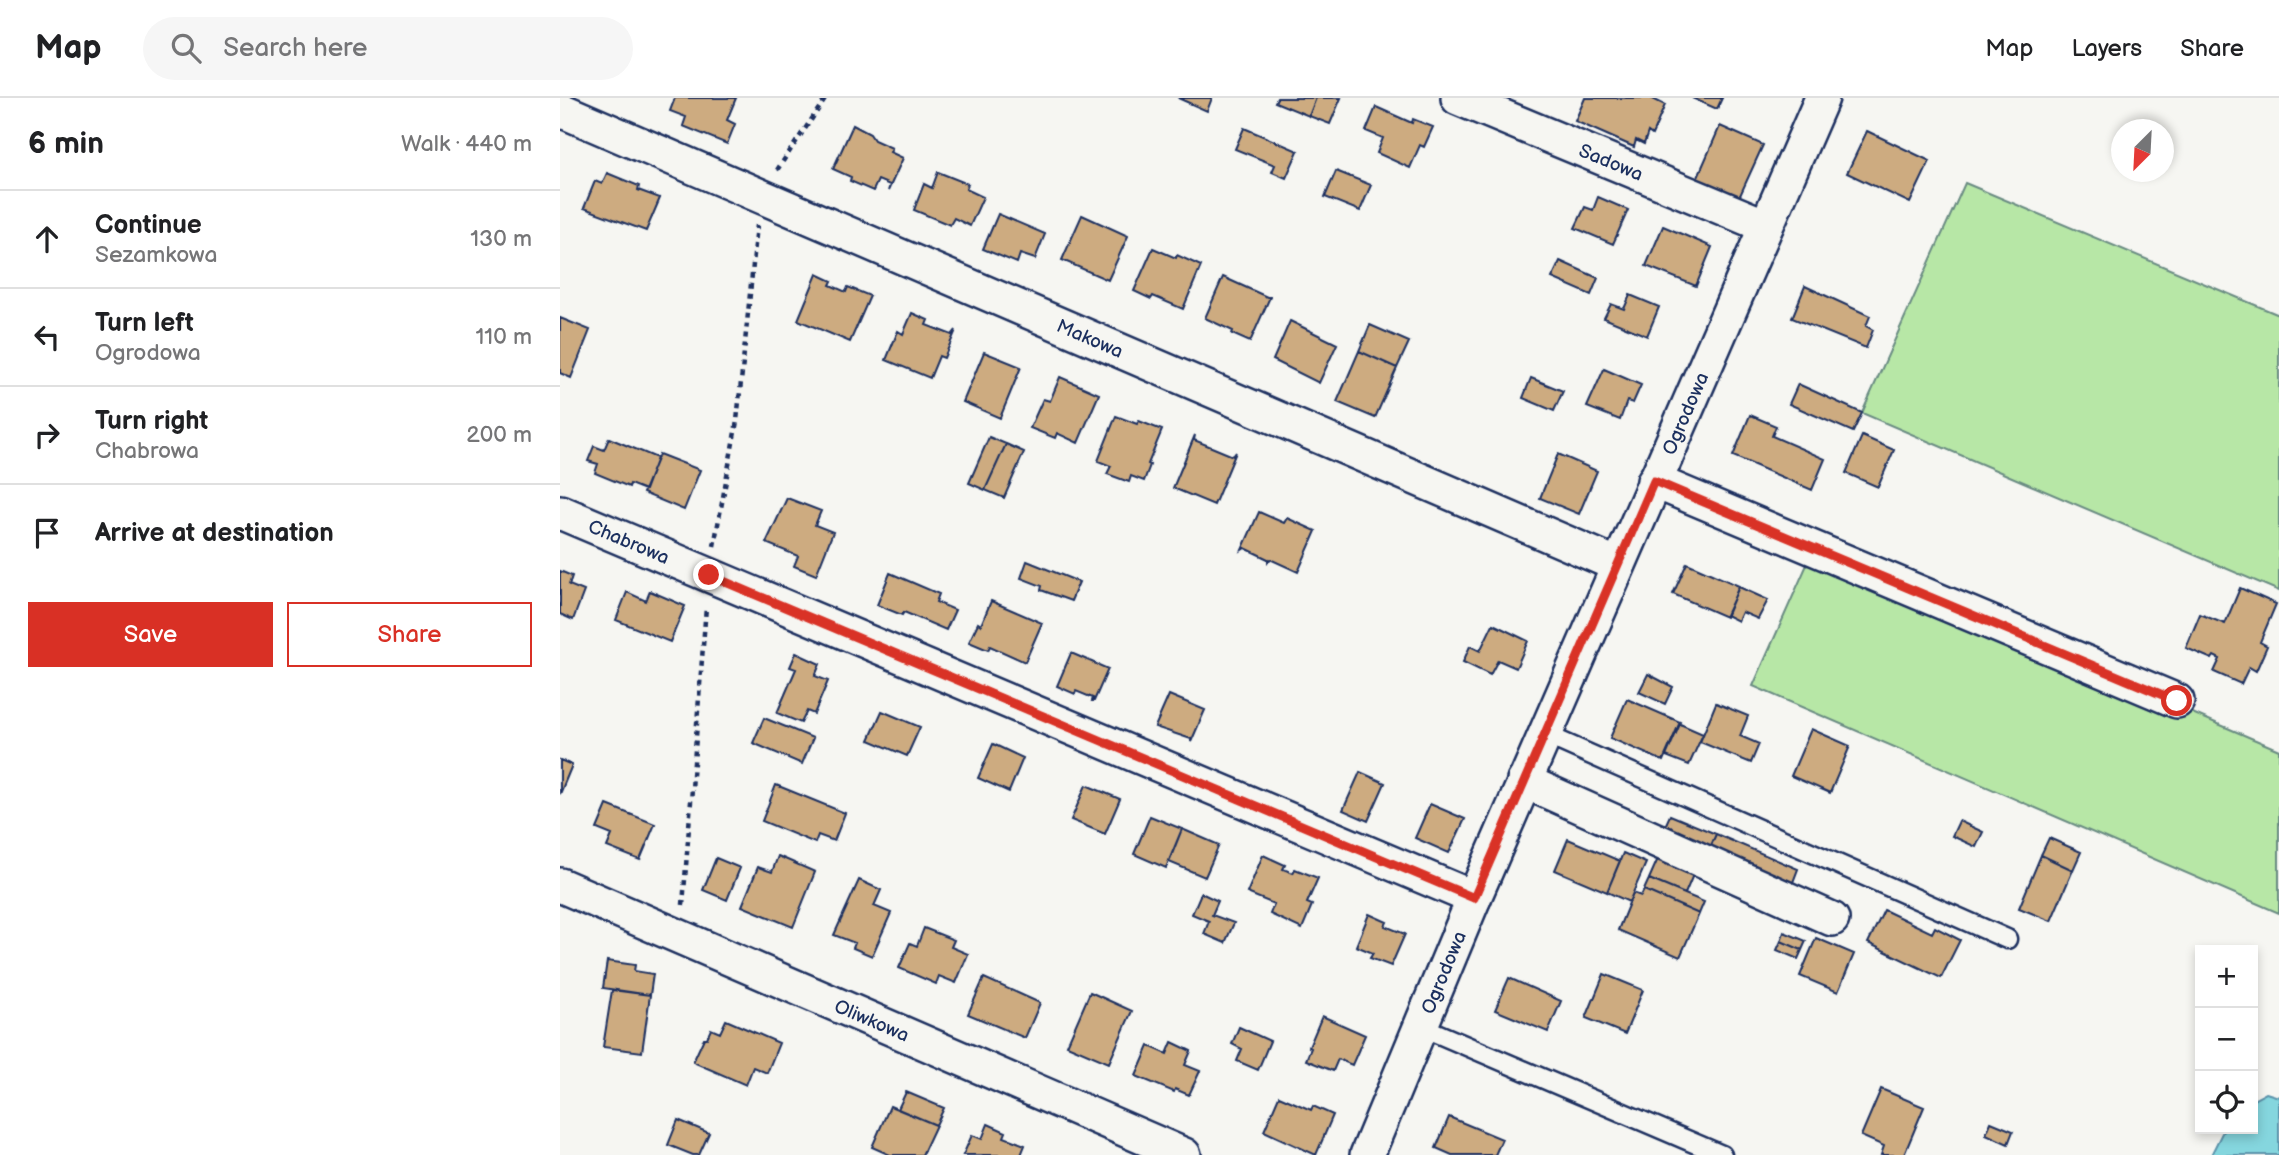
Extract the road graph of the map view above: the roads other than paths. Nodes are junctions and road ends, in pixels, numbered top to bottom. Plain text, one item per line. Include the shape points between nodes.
1 (1458, 98) edge
2 (1822, 98) edge
3 (564, 109) edge
4 (1766, 226) junction
5 (1654, 481) junction
6 (560, 512) edge
7 (1618, 565) junction
8 (2177, 701) dead end
9 (1544, 734) junction
10 (1524, 781) junction
11 (560, 885) edge
12 (1474, 898) junction
13 (1832, 919) dead end
14 (2007, 939) dead end
15 (1420, 1026) junction
16 (1184, 1155) edge
17 (1367, 1155) edge
18 (1722, 1155) edge

1 - 4 street, Sadowa
2 - 4 street, Ogrodowa
3 - 7 street, Makowa
4 - 5 street, Ogrodowa
5 - 7 street, Ogrodowa
5 - 8 street
6 - 12 street, Chabrowa
7 - 9 street, Ogrodowa
9 - 10 street, Ogrodowa
9 - 14 lane
10 - 12 street, Ogrodowa
10 - 13 street
11 - 16 street, Oliwkowa
12 - 15 street, Ogrodowa
15 - 17 street, Ogrodowa
15 - 18 lane

